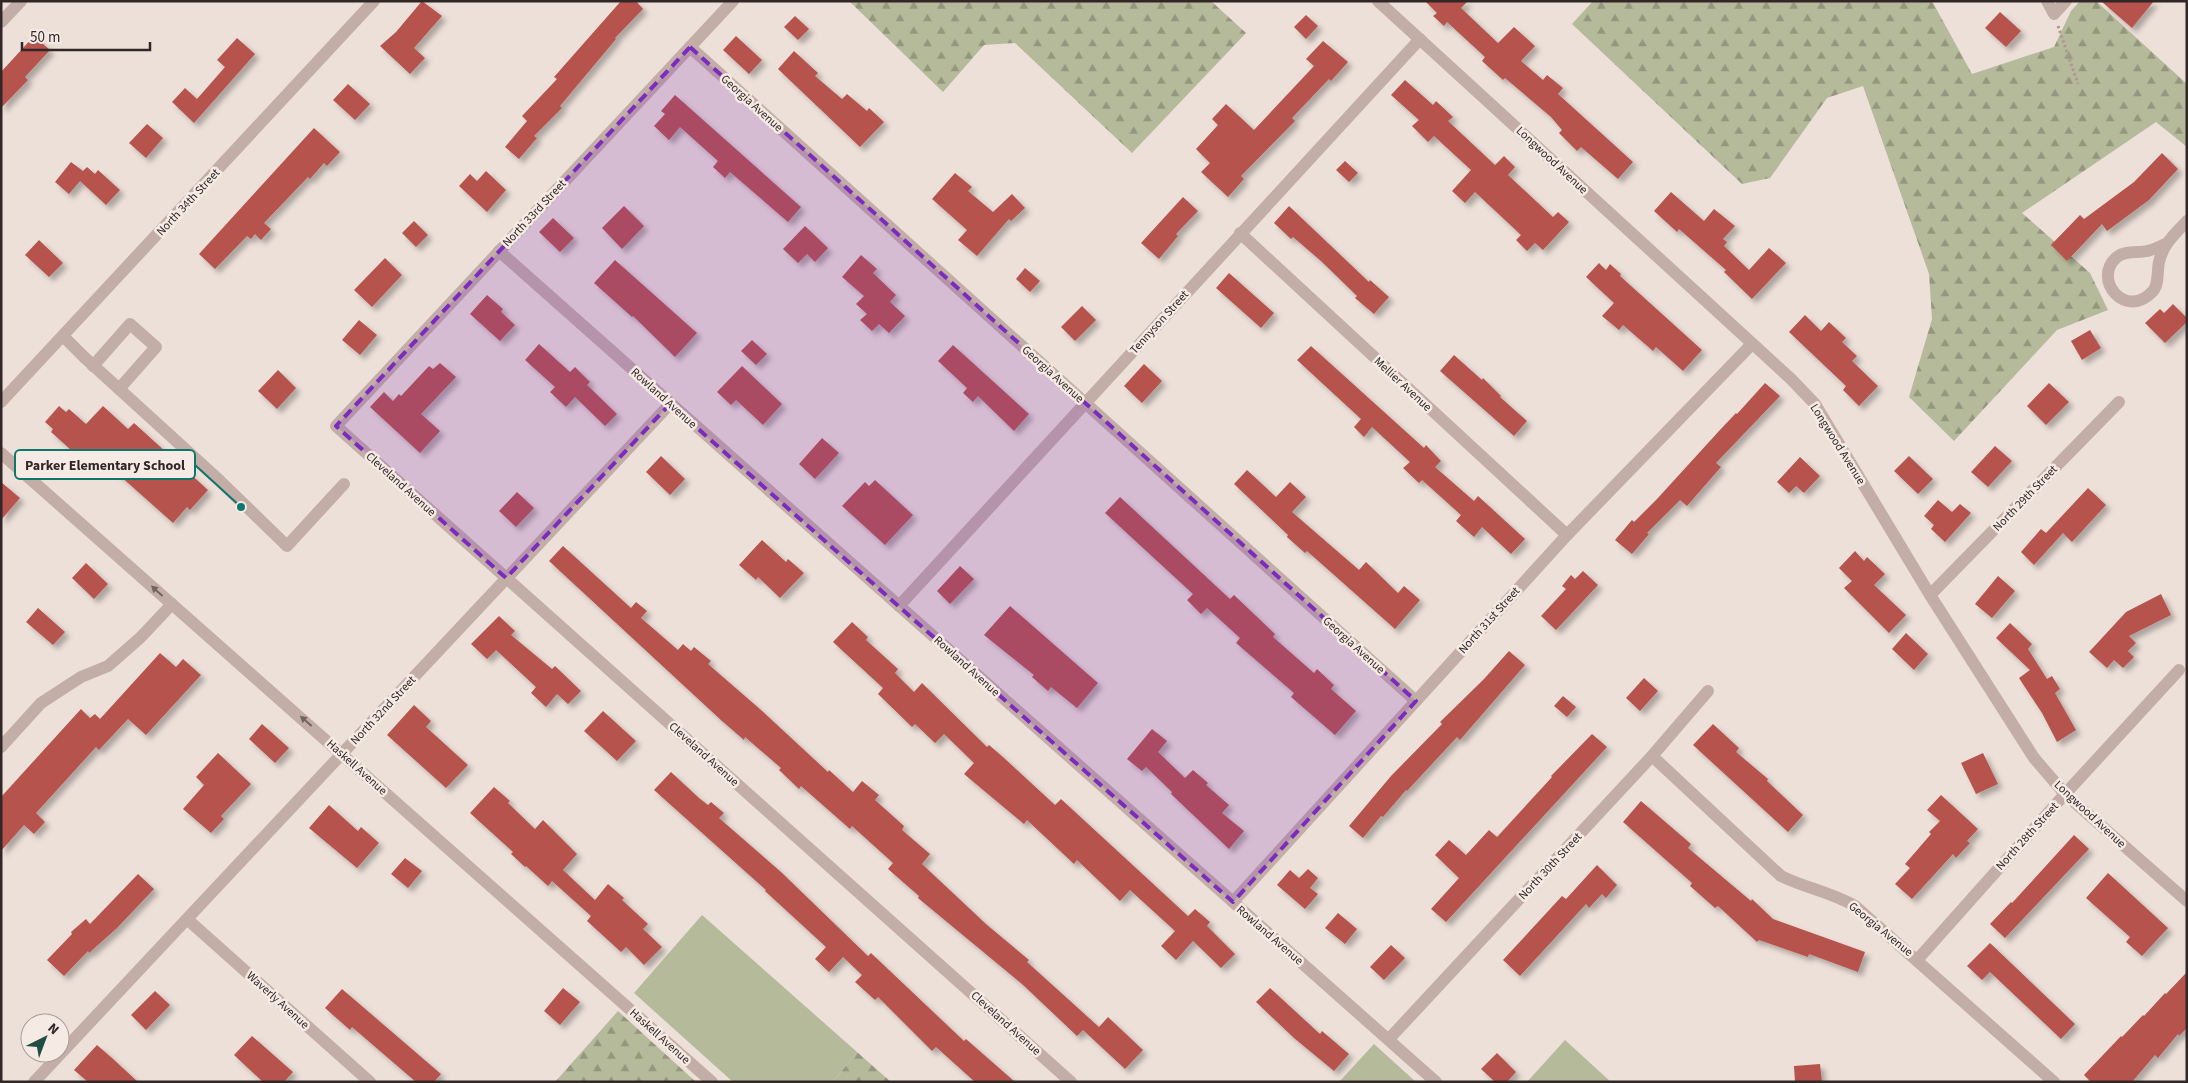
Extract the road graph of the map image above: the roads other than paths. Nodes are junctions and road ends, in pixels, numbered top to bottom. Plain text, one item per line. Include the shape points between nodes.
1 (21, 1) edge
2 (374, 1) edge
3 (733, 1) edge
4 (1378, 1) edge
5 (2047, 1) edge
6 (2066, 1) edge
7 (1, 22) edge
8 (1420, 39) junction
9 (690, 48) junction
10 (2187, 221) edge
11 (1240, 233) junction
12 (2165, 244) junction
13 (499, 251) junction
14 (63, 336) junction
15 (1752, 344) junction
16 (93, 366) junction
17 (119, 389) junction
18 (1, 402) edge
19 (2119, 402) dead end
20 (670, 404) junction
21 (1086, 404) junction
22 (336, 426) joint
23 (1, 452) edge
24 (344, 484) dead end
25 (1566, 535) junction
26 (506, 578) junction
27 (1930, 594) junction
28 (172, 604) junction
29 (899, 606) junction
30 (2179, 670) dead end
31 (1708, 691) dead end
32 (1416, 700) junction
33 (1, 746) edge
34 (342, 754) junction
35 (1652, 756) junction
36 (2064, 794) junction
37 (1233, 902) junction
38 (2187, 902) edge
39 (187, 919) junction
40 (1918, 960) junction
41 (1389, 1039) junction
42 (34, 1082) edge
43 (370, 1082) edge
44 (712, 1082) edge
45 (1071, 1082) edge
46 (1436, 1082) edge
47 (2054, 1082) edge

1 - 7 street
2 - 14 street, North 34th Street
3 - 9 street, North 33rd Street
4 - 8 street, Longwood Avenue
5 - 6 street via 2054,14
8 - 11 street, Tennyson Street
8 - 15 street, Longwood Avenue
9 - 13 street, North 33rd Street
9 - 21 street, Georgia Avenue
10 - 12 street
11 - 21 street, Tennyson Street
11 - 25 street, Mellier Avenue
12 - 12 street via 2116,258 2108,281 2116,296 2128,302 2140,301 2154,290 2158,262
13 - 20 street, Rowland Avenue
13 - 22 street, North 33rd Street
14 - 16 street
14 - 18 street, North 34th Street
15 - 25 street, North 31st Street
15 - 27 street, Longwood Avenue via 1815,404
16 - 17 street
16 - 17 street via 130,324 156,347
17 - 24 street via 287,546
19 - 27 street, North 29th Street
20 - 26 street, North 32nd Street
20 - 29 street, Rowland Avenue
21 - 29 street, Tennyson Street
21 - 32 street, Georgia Avenue
22 - 26 street, Cleveland Avenue
28 -> 23 street, Haskell Avenue
25 - 32 street, North 31st Street
26 - 34 street, North 32nd Street
26 - 45 street, Cleveland Avenue
27 - 36 street, Longwood Avenue via 2034,758
28 - 33 street via 141,638 108,666 81,677 41,703
34 -> 28 street, Haskell Avenue
29 - 37 street, Rowland Avenue
30 - 36 street, North 28th Street
31 - 35 street, North 30th Street
32 - 37 street, North 31st Street
34 - 39 street, North 32nd Street
34 - 44 street, Haskell Avenue
35 - 40 street, Georgia Avenue via 1781,876 1855,906
35 - 41 street, North 30th Street
36 - 38 street, Longwood Avenue
36 - 40 street, North 28th Street
37 - 41 street, Rowland Avenue
39 - 42 street, North 32nd Street
39 - 43 street, Waverly Avenue
40 - 47 street, Georgia Avenue
41 - 46 street, Rowland Avenue

